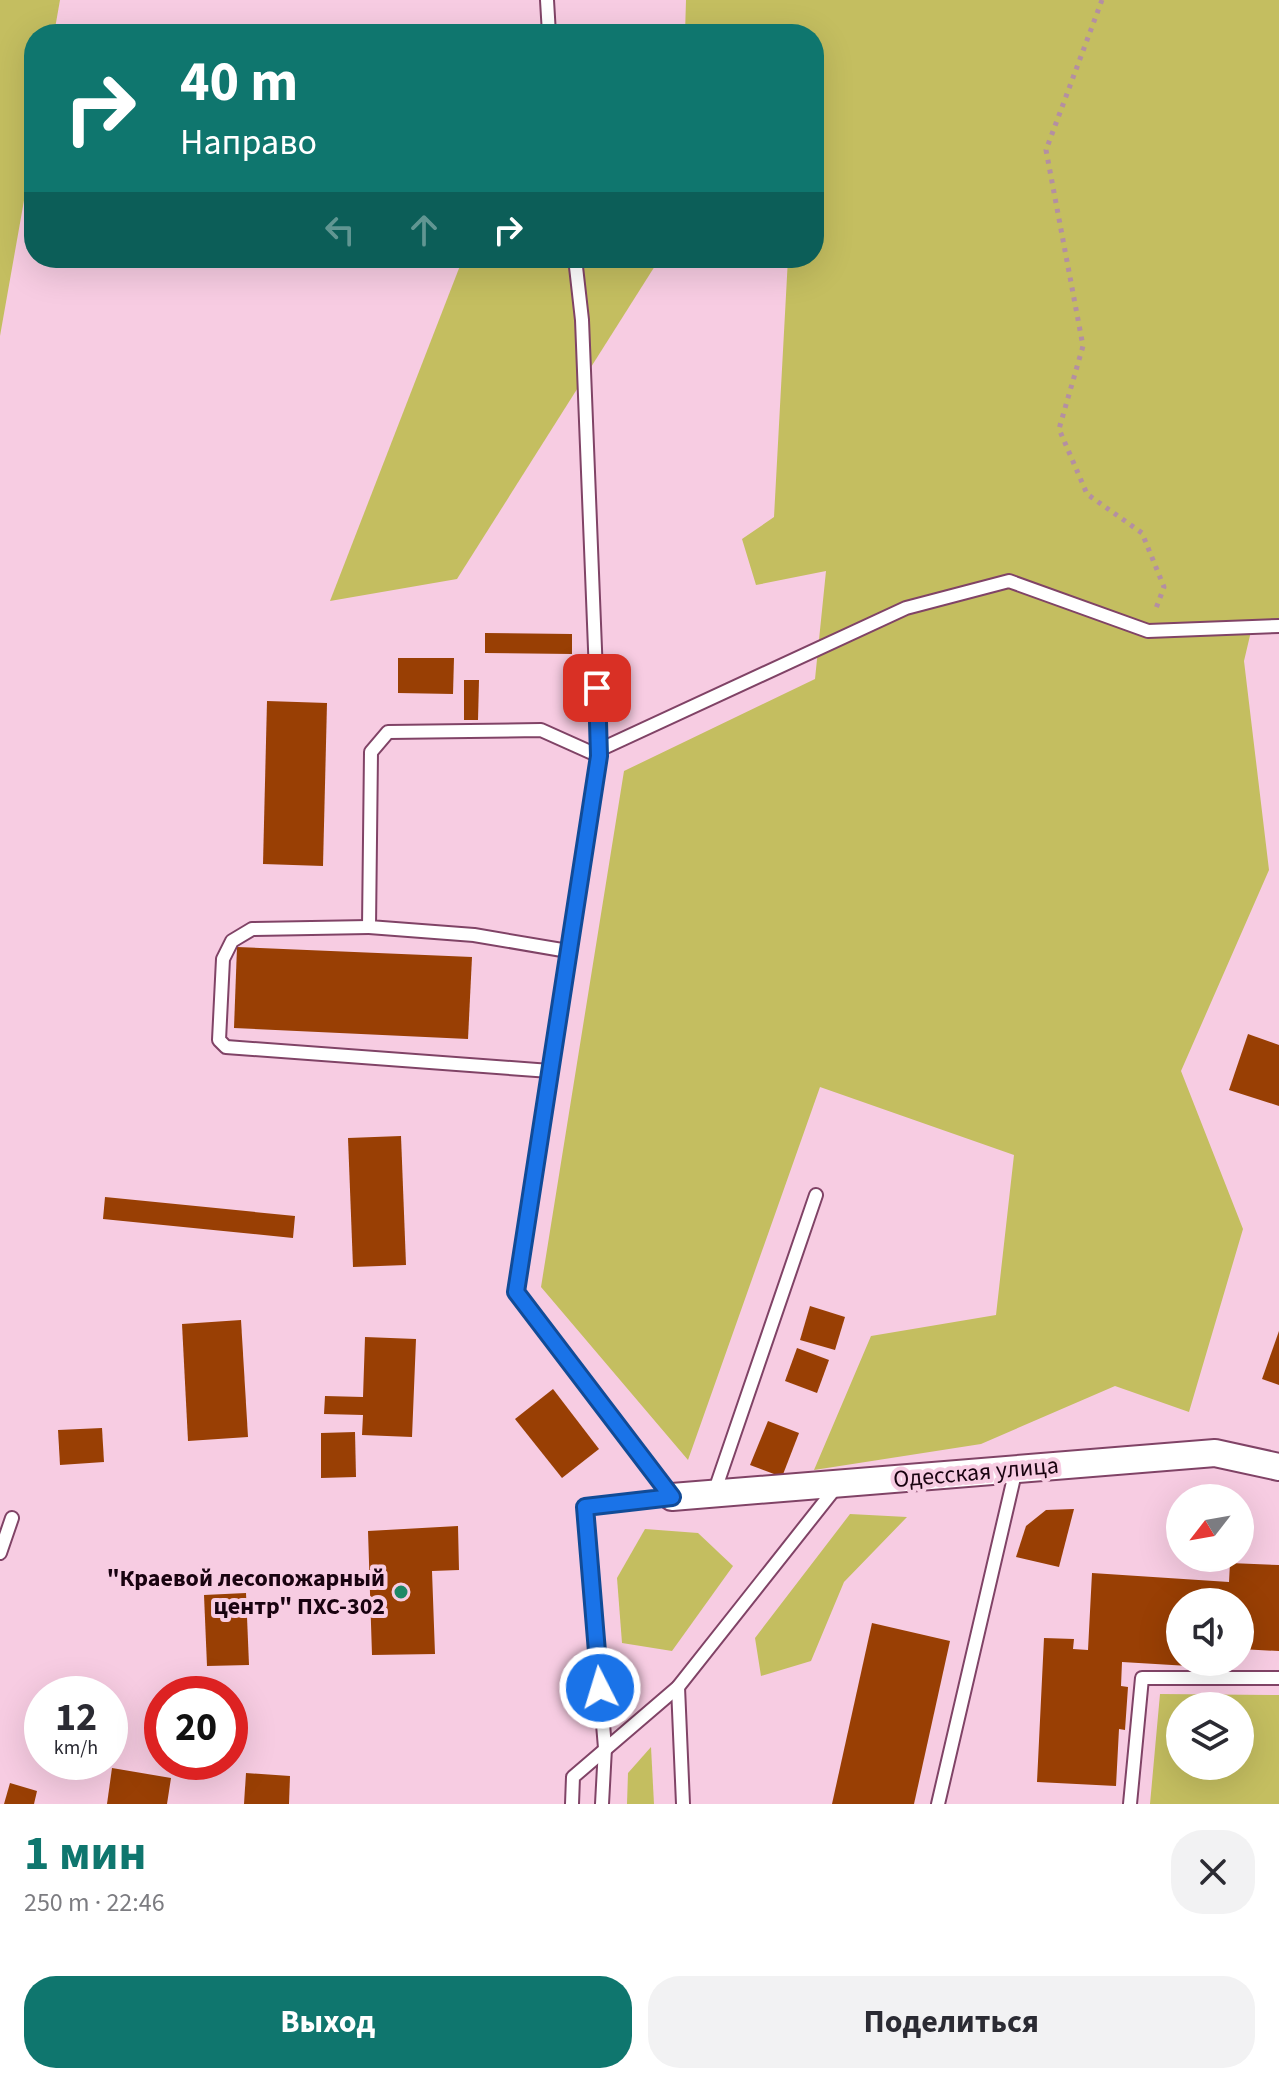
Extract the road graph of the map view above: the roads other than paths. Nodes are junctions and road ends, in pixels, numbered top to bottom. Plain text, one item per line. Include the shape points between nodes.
1 (547, 0) edge
2 (548, 24) edge
3 (576, 268) edge
4 (1279, 626) edge
5 (599, 753) junction
6 (369, 927) junction
7 (568, 951) junction
8 (550, 1071) junction
9 (816, 1195) dead end
10 (1279, 1467) edge
11 (1016, 1469) junction
12 (839, 1483) junction
13 (714, 1493) junction
14 (672, 1497) junction
15 (12, 1518) dead end
16 (0, 1553) edge
17 (1279, 1678) edge
18 (678, 1687) junction
19 (605, 1748) junction
20 (572, 1804) edge
21 (602, 1804) edge
22 (683, 1804) edge
23 (938, 1804) edge
24 (1130, 1804) edge

1 - 2 lane
3 - 5 lane
4 - 5 lane via 1148,631 1009,581 906,608
5 - 6 lane via 541,730 388,732 371,752
5 - 7 lane
6 - 7 lane via 474,935
6 - 8 lane via 252,929 232,941 223,959 219,1040 226,1047
7 - 8 lane
8 - 14 lane via 516,1292
9 - 13 lane
10 - 11 street, Одесская улица via 1215,1453
11 - 12 street, Одесская улица
11 - 23 lane
12 - 13 street, Одесская улица
12 - 18 lane
13 - 14 street, Одесская улица
14 - 19 lane via 585,1507
15 - 16 lane
17 - 24 lane via 1142,1678
18 - 19 lane
18 - 22 lane
19 - 20 lane via 573,1777
19 - 21 lane

